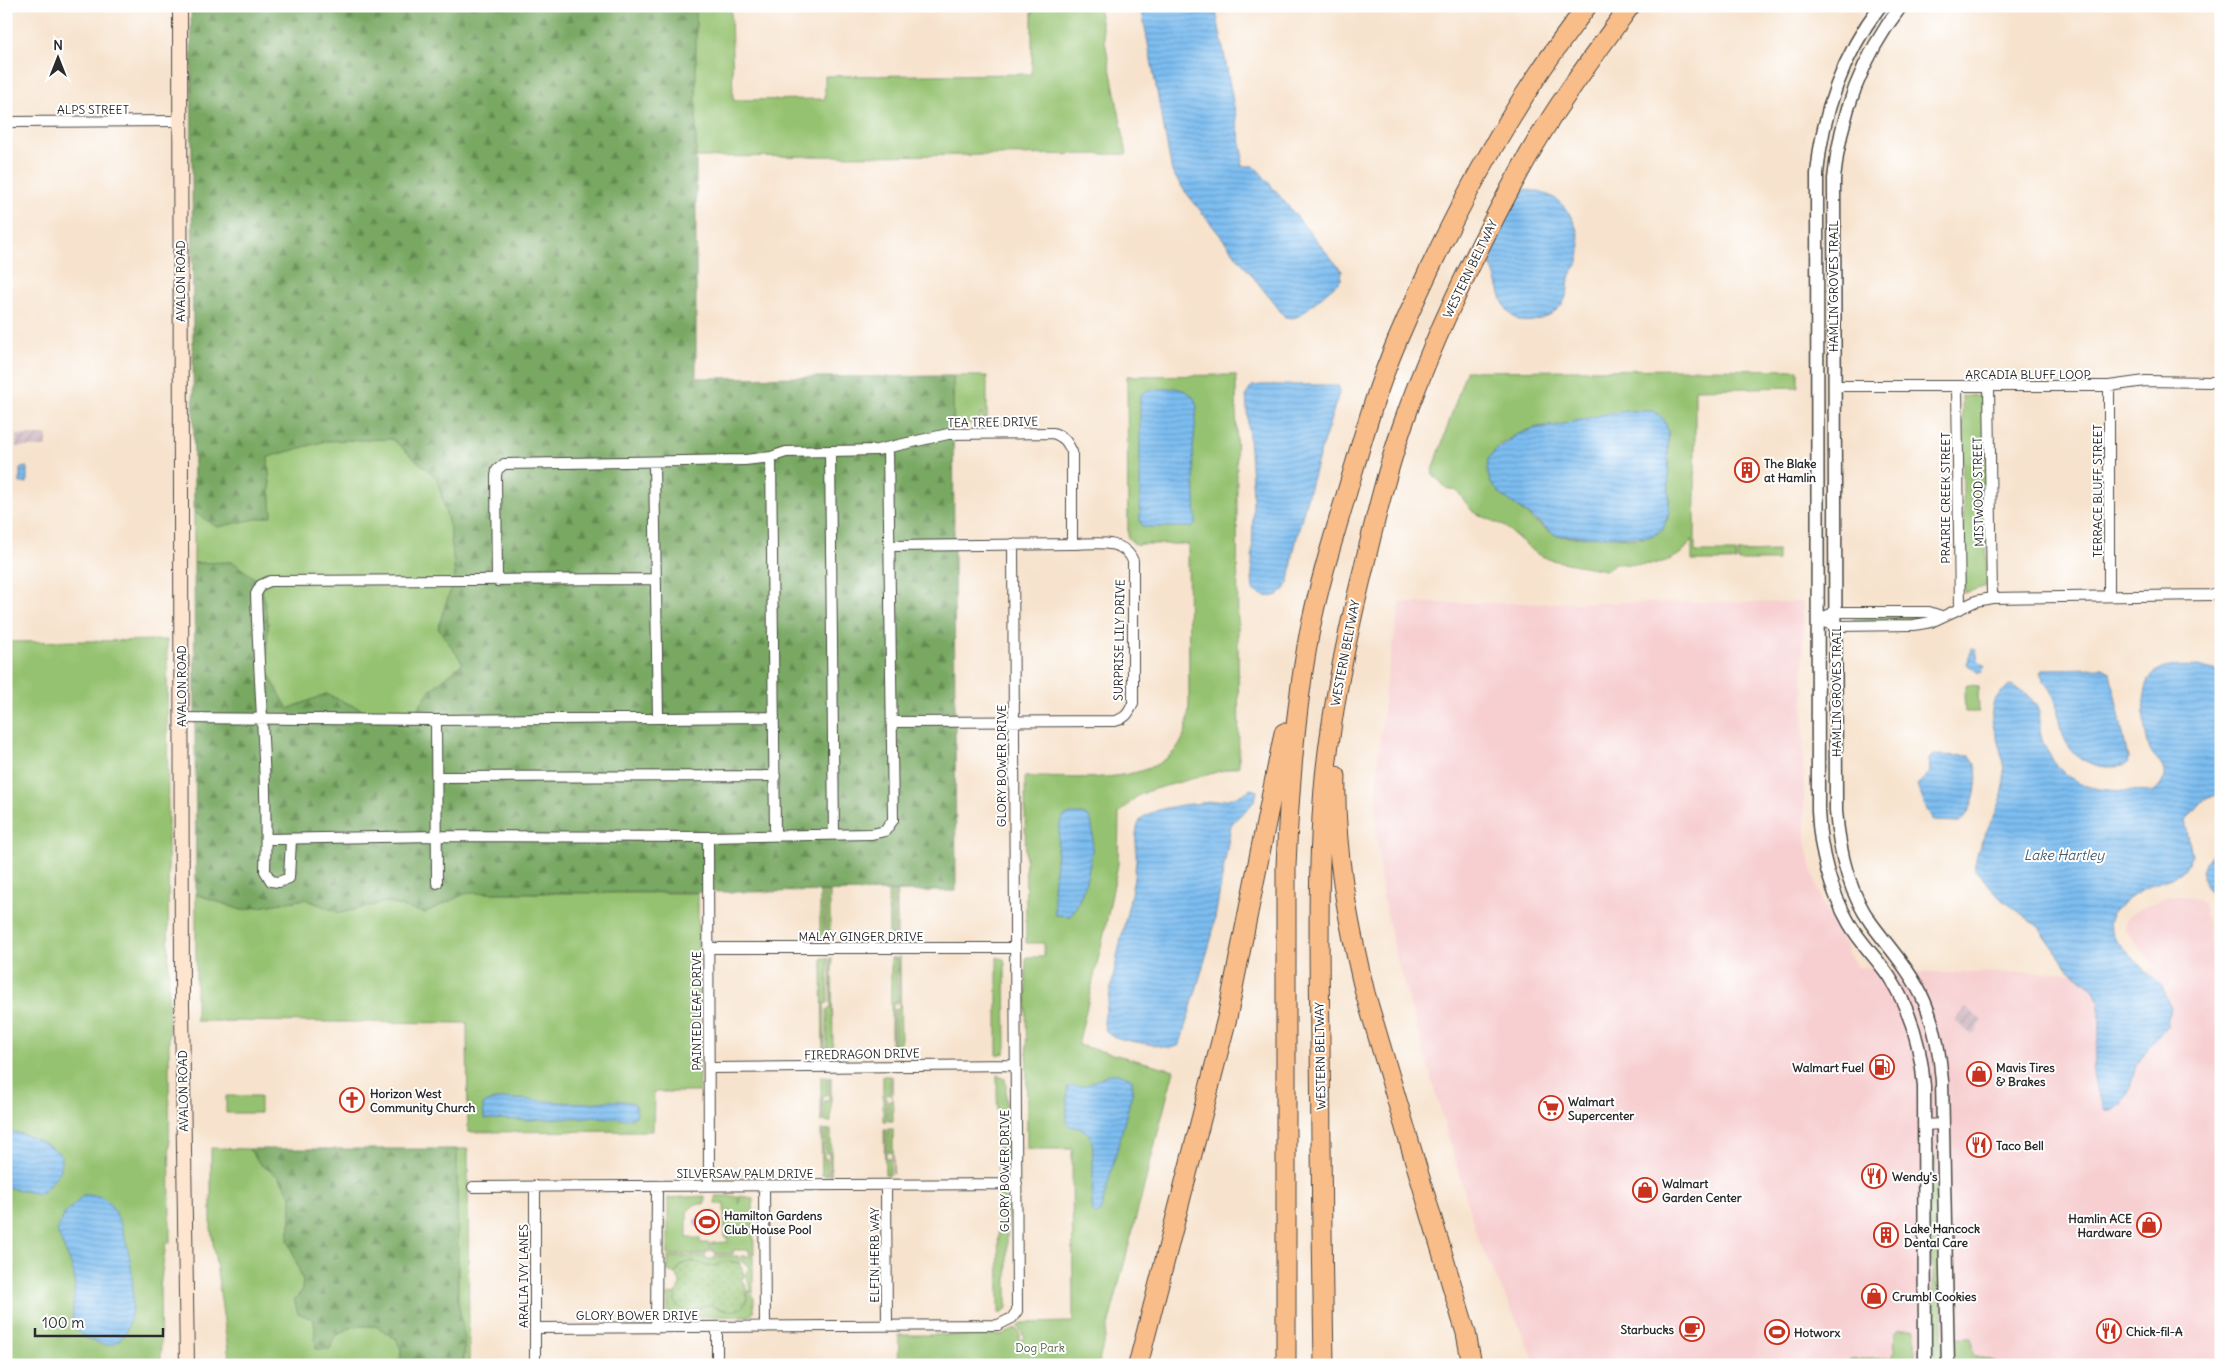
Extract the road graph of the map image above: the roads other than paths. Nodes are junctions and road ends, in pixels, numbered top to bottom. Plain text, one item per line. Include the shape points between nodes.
1 (180, 6) edge
2 (1587, 6) edge
3 (1630, 6) edge
4 (1880, 6) edge
5 (1901, 6) edge
6 (6, 122) edge
7 (180, 122) junction
8 (2221, 385) edge
9 (1834, 386) junction
10 (1957, 386) junction
11 (1989, 386) junction
12 (2109, 386) junction
13 (888, 448) junction
14 (830, 451) junction
15 (771, 457) junction
16 (654, 463) junction
17 (1013, 544) junction
18 (1072, 544) junction
19 (890, 546) junction
20 (654, 579) junction
21 (497, 581) junction
22 (2221, 591) edge
23 (2110, 596) junction
24 (1992, 598) junction
25 (1960, 609) junction
26 (1835, 612) junction
27 (1941, 616) junction
28 (1817, 620) junction
29 (1836, 626) junction
30 (1309, 635) junction
31 (1338, 684) junction
32 (658, 717) junction
33 (774, 717) junction
34 (181, 718) junction
35 (261, 720) junction
36 (436, 720) junction
37 (1014, 720) junction
38 (892, 722) junction
39 (775, 776) junction
40 (436, 777) junction
41 (775, 834) junction
42 (834, 835) junction
43 (437, 836) junction
44 (708, 837) junction
45 (266, 840) junction
46 (291, 840) junction
47 (437, 883) dead end
48 (708, 948) junction
49 (1015, 948) junction
50 (1016, 1065) junction
51 (708, 1068) junction
52 (1943, 1124) junction
53 (1924, 1125) junction
54 (886, 1184) junction
55 (1017, 1184) junction
56 (709, 1185) junction
57 (764, 1185) junction
58 (535, 1186) junction
59 (657, 1186) junction
60 (473, 1187) dead end
61 (887, 1326) junction
62 (717, 1327) junction
63 (765, 1327) junction
64 (535, 1328) junction
65 (656, 1328) junction
66 (1466, 1333) junction
67 (187, 1365) edge
68 (536, 1365) edge
69 (717, 1365) edge
70 (1138, 1365) edge
71 (1286, 1365) edge
72 (1324, 1365) edge
73 (1472, 1365) edge
74 (1488, 1365) edge
75 (1925, 1365) edge
76 (1948, 1365) edge

1 - 7 main road, AVALON ROAD
2 - 30 highway via 1541,69 1483,165 1396,343 1366,428
3 - 31 highway, WESTERN BELTWAY via 1571,88 1523,165 1467,271 1434,345 1402,428 1375,519
4 - 28 street, HAMLIN GROVES TRAIL via 1852,51 1838,82 1828,110 1818,158
5 - 9 street, HAMLIN GROVES TRAIL via 1874,45 1858,80 1838,146 1832,203
6 - 7 street, ALPS STREET
7 - 34 main road, AVALON ROAD
8 - 12 street, ARCADIA BLUFF LOOP via 2212,382 2145,381
9 - 10 street, ARCADIA BLUFF LOOP
9 - 26 street, HAMLIN GROVES TRAIL
10 - 11 street, ARCADIA BLUFF LOOP
10 - 25 street, PRAIRIE CREEK STREET
11 - 12 street, ARCADIA BLUFF LOOP
11 - 24 street, MISTWOOD STREET
12 - 23 street, TERRACE BLUFF STREET
13 - 14 street, TEA TREE DRIVE
13 - 18 street, TEA TREE DRIVE via 948,434 1053,433 1067,441 1072,452
13 - 19 street
14 - 15 street, TEA TREE DRIVE via 786,452
14 - 42 street
15 - 16 street, TEA TREE DRIVE
15 - 33 street
16 - 20 street
16 - 21 street, TEA TREE DRIVE via 504,464 496,476
17 - 18 street
17 - 19 street
17 - 37 street, GLORY BOWER DRIVE
18 - 37 street, SURPRISE LILY DRIVE via 1113,544 1130,553 1133,561 1133,703 1129,712 1115,721
19 - 38 street
20 - 21 street
20 - 32 street
21 - 35 street via 270,582 261,585 256,594
22 - 23 street via 2211,595
23 - 24 street
24 - 25 street
25 - 27 street
26 - 27 street via 1930,612
26 - 28 street
26 - 29 street, HAMLIN GROVES TRAIL
27 - 29 street via 1926,624
28 - 29 street
28 - 53 street, HAMLIN GROVES TRAIL via 1818,811 1823,861 1850,925 1890,978 1907,1012 1921,1057
29 - 52 street, HAMLIN GROVES TRAIL via 1836,811 1843,858 1870,922 1903,964 1925,1002 1941,1062
30 - 70 highway via 1293,690 1227,1018
30 - 71 highway via 1295,738 1286,866
31 - 66 highway via 1336,787 1340,867 1352,939 1365,993
31 - 72 highway, WESTERN BELTWAY via 1325,779 1319,870
32 - 33 street
32 - 36 street
33 - 39 street
34 - 35 street
34 - 67 main road, AVALON ROAD
35 - 36 street
35 - 45 street
36 - 40 street
37 - 38 street, SURPRISE LILY DRIVE
37 - 49 street, GLORY BOWER DRIVE
38 - 42 street via 893,820 885,831
39 - 40 street
39 - 41 street
40 - 43 street
41 - 42 street
41 - 44 street
43 - 44 street
43 - 46 street
43 - 47 street
44 - 48 street, PAINTED LEAF DRIVE
45 - 46 street
45 - 46 street via 265,871 271,881 279,882 289,878
48 - 49 street, MALAY GINGER DRIVE
48 - 51 street, PAINTED LEAF DRIVE
49 - 50 street, GLORY BOWER DRIVE
50 - 51 street, FIREDRAGON DRIVE
50 - 55 street, GLORY BOWER DRIVE
51 - 56 street, PAINTED LEAF DRIVE
52 - 53 street
52 - 76 street, HAMLIN GROVES TRAIL
53 - 75 street, HAMLIN GROVES TRAIL
54 - 55 street, SILVERSAW PALM DRIVE
54 - 57 street, SILVERSAW PALM DRIVE
54 - 61 street, ELFIN HERB WAY
55 - 61 street, GLORY BOWER DRIVE via 1018,1303 1012,1318 998,1325
56 - 57 street, SILVERSAW PALM DRIVE
56 - 59 street, SILVERSAW PALM DRIVE
57 - 63 street
58 - 59 street, SILVERSAW PALM DRIVE
58 - 60 street, SILVERSAW PALM DRIVE
58 - 64 street, ARALIA IVY LANES
59 - 65 street
61 - 63 street, GLORY BOWER DRIVE
62 - 63 street, GLORY BOWER DRIVE
62 - 65 street, GLORY BOWER DRIVE
62 - 69 street
64 - 65 street, GLORY BOWER DRIVE
64 - 68 street, ARALIA IVY LANES
66 - 73 highway
66 - 74 highway

